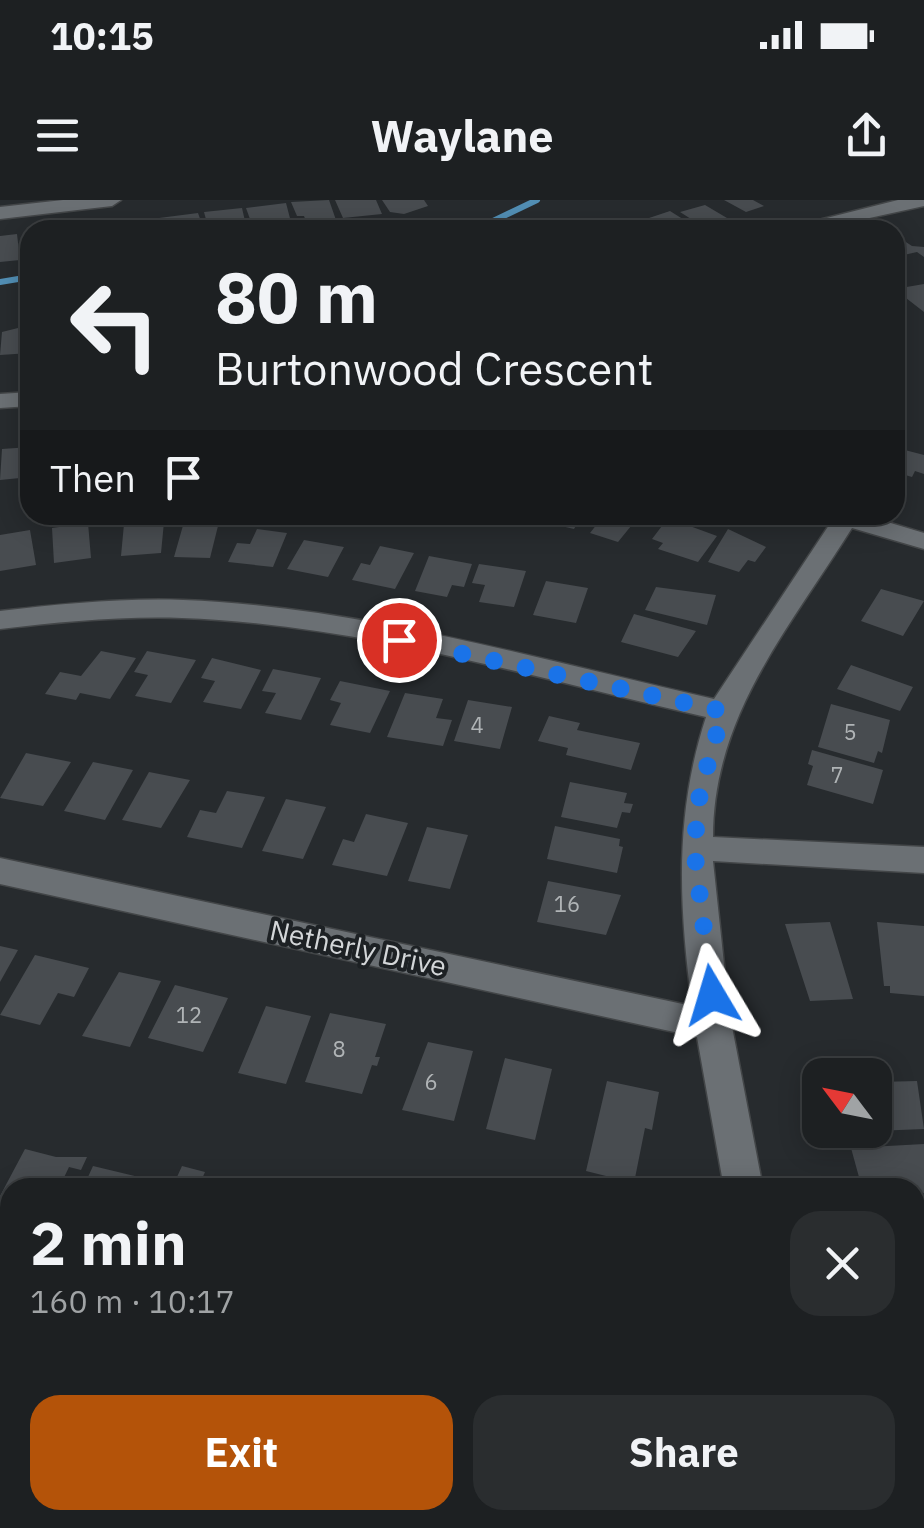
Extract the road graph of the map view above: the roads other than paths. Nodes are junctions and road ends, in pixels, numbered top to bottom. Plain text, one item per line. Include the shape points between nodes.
1 (112, 200) edge
2 (924, 200) edge
3 (0, 214) edge
4 (834, 220) edge
5 (836, 525) edge
6 (869, 525) edge
7 (924, 541) edge
8 (0, 620) edge
9 (723, 711) junction
10 (694, 848) junction
11 (924, 860) edge
12 (0, 871) edge
13 (716, 1026) junction
14 (742, 1178) edge

1 - 3 street
2 - 4 street
5 - 9 street
6 - 7 street
8 - 9 street via 81,610 213,611 436,646
9 - 10 street via 700,792
10 - 11 street
10 - 13 street
12 - 13 street, Netherly Drive
13 - 14 street

